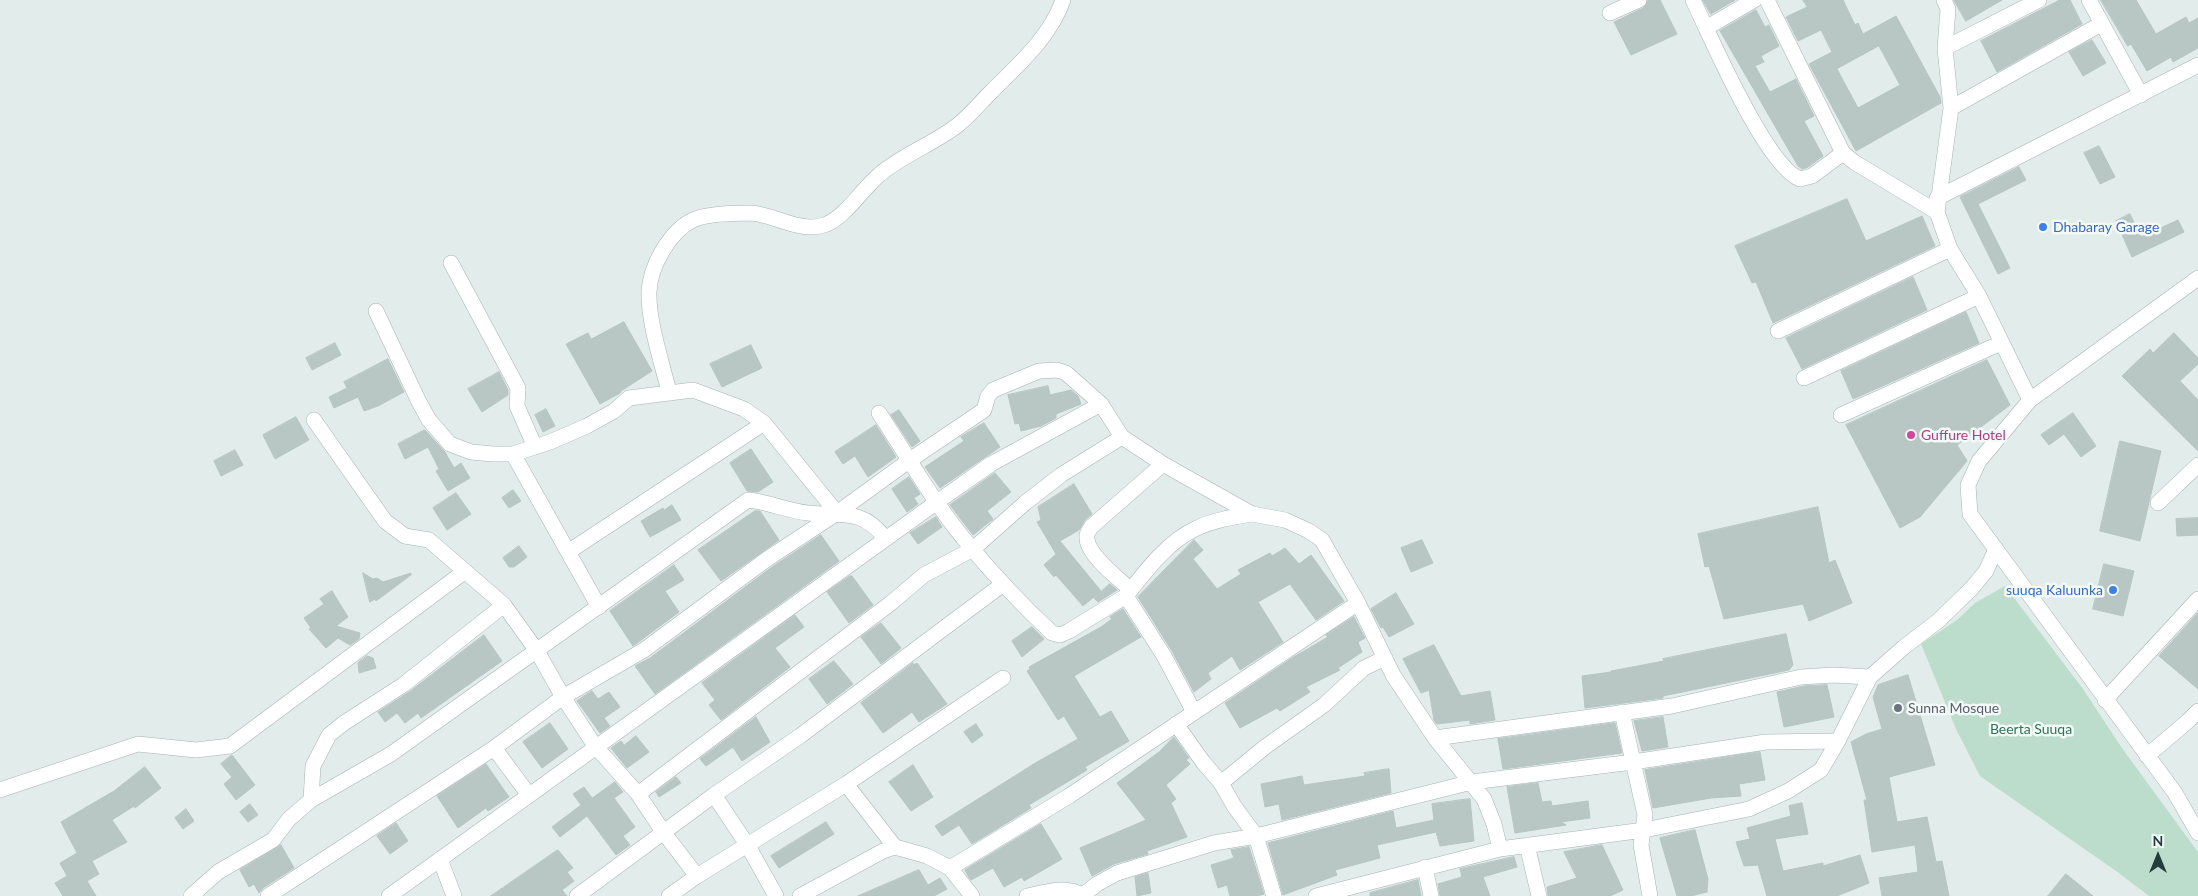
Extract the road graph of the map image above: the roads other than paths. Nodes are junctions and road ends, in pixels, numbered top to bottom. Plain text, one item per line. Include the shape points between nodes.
1 (1063, 0) edge
2 (1639, 0) edge
3 (1693, 0) edge
4 (1754, 0) edge
5 (1767, 0) edge
6 (1944, 0) edge
7 (2039, 0) edge
8 (2089, 0) edge
9 (1610, 13) dead end
10 (2101, 24) junction
11 (1706, 28) junction
12 (1945, 48) junction
13 (2198, 65) edge
14 (2140, 95) junction
15 (1951, 108) junction
16 (1843, 153) junction
17 (1937, 205) junction
18 (1950, 249) junction
19 (452, 262) dead end
20 (2198, 278) edge
21 (1979, 296) junction
22 (376, 311) dead end
23 (1778, 331) dead end
24 (2001, 343) junction
25 (1804, 378) dead end
26 (669, 392) junction
27 (2030, 400) junction
28 (1101, 404) junction
29 (879, 413) dead end
30 (1842, 416) dead end
31 (314, 420) dead end
32 (764, 423) junction
33 (1122, 437) junction
34 (535, 447) junction
35 (513, 454) junction
36 (910, 460) junction
37 (1164, 464) junction
38 (2198, 465) edge
39 (937, 502) junction
40 (2158, 503) dead end
41 (837, 513) junction
42 (1252, 514) junction
43 (885, 538) junction
44 (973, 549) junction
45 (1996, 549) junction
46 (568, 552) junction
47 (464, 572) junction
48 (1003, 584) junction
49 (1128, 593) junction
50 (2198, 599) edge
51 (1358, 603) junction
52 (504, 605) junction
53 (599, 607) junction
54 (538, 651) junction
55 (1385, 658) junction
56 (1870, 677) junction
57 (1003, 678) dead end
58 (563, 697) junction
59 (2105, 700) junction
60 (2198, 711) edge
61 (1194, 712) junction
62 (1622, 712) junction
63 (1176, 724) junction
64 (1435, 738) junction
65 (1838, 741) junction
66 (595, 746) junction
67 (494, 748) junction
68 (2147, 756) junction
69 (1633, 762) junction
70 (1221, 782) junction
71 (1472, 782) junction
72 (846, 784) junction
73 (0, 790) edge
74 (638, 794) junction
75 (529, 795) junction
76 (714, 795) junction
77 (311, 800) junction
78 (1644, 830) junction
79 (664, 833) junction
80 (2198, 833) edge
81 (1256, 836) junction
82 (1527, 845) junction
83 (748, 846) junction
84 (895, 847) junction
85 (1500, 849) junction
86 (440, 859) junction
87 (1425, 867) junction
88 (950, 868) junction
89 (697, 876) junction
90 (191, 896) edge
91 (268, 896) edge
92 (389, 896) edge
93 (454, 896) edge
94 (577, 896) edge
95 (669, 896) edge
96 (776, 896) edge
97 (800, 896) edge
98 (972, 896) edge
99 (1027, 896) edge
100 (1084, 896) edge
101 (1274, 896) edge
102 (1316, 896) edge
103 (1431, 896) edge
104 (1539, 896) edge
105 (1650, 896) edge

1 - 26 street via 1035,48 958,124 879,175 836,218 817,227 751,213 720,214 693,220 669,240 653,270 649,292 653,325
2 - 9 street
3 - 11 street
4 - 11 street
5 - 16 street
6 - 12 street via 1948,9
7 - 12 street
8 - 10 street
10 - 14 street
10 - 15 street
11 - 16 street via 1758,131 1789,172 1800,179 1812,176
12 - 15 street
13 - 14 street
14 - 17 street
15 - 17 street
16 - 17 street via 1854,162
17 - 18 street
18 - 21 street
18 - 23 street
19 - 34 street via 518,388 517,406
20 - 27 street
21 - 24 street
21 - 25 street
22 - 35 street via 418,402 446,440 471,452
24 - 27 street
24 - 30 street
26 - 32 street via 693,390 720,398
26 - 34 street via 629,398 587,426
27 - 45 street via 1979,461 1968,485 1970,514
28 - 33 street
28 - 36 street via 1066,373 1057,370 1039,372 993,390 984,410
28 - 39 street via 991,464
29 - 36 street
31 - 47 street via 385,521 405,536 429,540
32 - 41 street
32 - 46 street
33 - 37 street
33 - 44 street via 1061,475
34 - 35 street
35 - 46 street
36 - 39 street
36 - 41 street
37 - 42 street
37 - 49 street via 1087,534 1092,553
38 - 40 street
39 - 43 street
39 - 44 street
41 - 43 street via 875,525
41 - 53 street via 808,513 748,500
41 - 58 street via 767,559 644,650
42 - 49 street via 1196,528 1166,551
42 - 51 street via 1285,520 1322,540
43 - 66 street
44 - 48 street
44 - 74 street via 924,575
45 - 56 street via 1986,571 1971,589
45 - 59 street
46 - 53 street
47 - 52 street
47 - 73 street via 230,746 196,750 138,744
48 - 49 street via 1056,635 1069,631
48 - 76 street via 808,730
49 - 61 street
50 - 59 street
51 - 55 street
51 - 61 street
52 - 54 street
52 - 77 street via 403,685 329,735 313,766
53 - 54 street
54 - 58 street
54 - 77 street via 391,754
55 - 64 street
55 - 70 street via 1364,668 1324,704
56 - 62 street via 1801,677 1672,706
56 - 65 street
57 - 72 street
58 - 66 street
58 - 67 street
59 - 68 street
60 - 68 street
61 - 63 street
62 - 64 street
62 - 69 street
63 - 70 street
63 - 88 street via 1069,796
64 - 71 street
65 - 69 street via 1766,742
65 - 78 street via 1821,770 1788,792 1750,809
66 - 74 street
66 - 75 street
67 - 75 street
67 - 91 street
68 - 80 street via 2175,793
69 - 71 street
69 - 78 street via 1645,815
70 - 81 street
71 - 81 street
71 - 85 street via 1484,798
72 - 83 street
72 - 84 street
74 - 79 street
75 - 86 street
76 - 79 street
76 - 83 street
77 - 90 street via 273,840 218,872
78 - 82 street
78 - 105 street via 1641,845
79 - 89 street
79 - 94 street
81 - 100 street via 1214,843 1117,873
81 - 101 street
82 - 85 street
82 - 104 street
83 - 89 street
83 - 96 street
84 - 88 street via 927,856
84 - 97 street
85 - 87 street
86 - 92 street
86 - 93 street
87 - 102 street
87 - 103 street
88 - 98 street
89 - 95 street
99 - 100 street via 1058,890 1073,890

